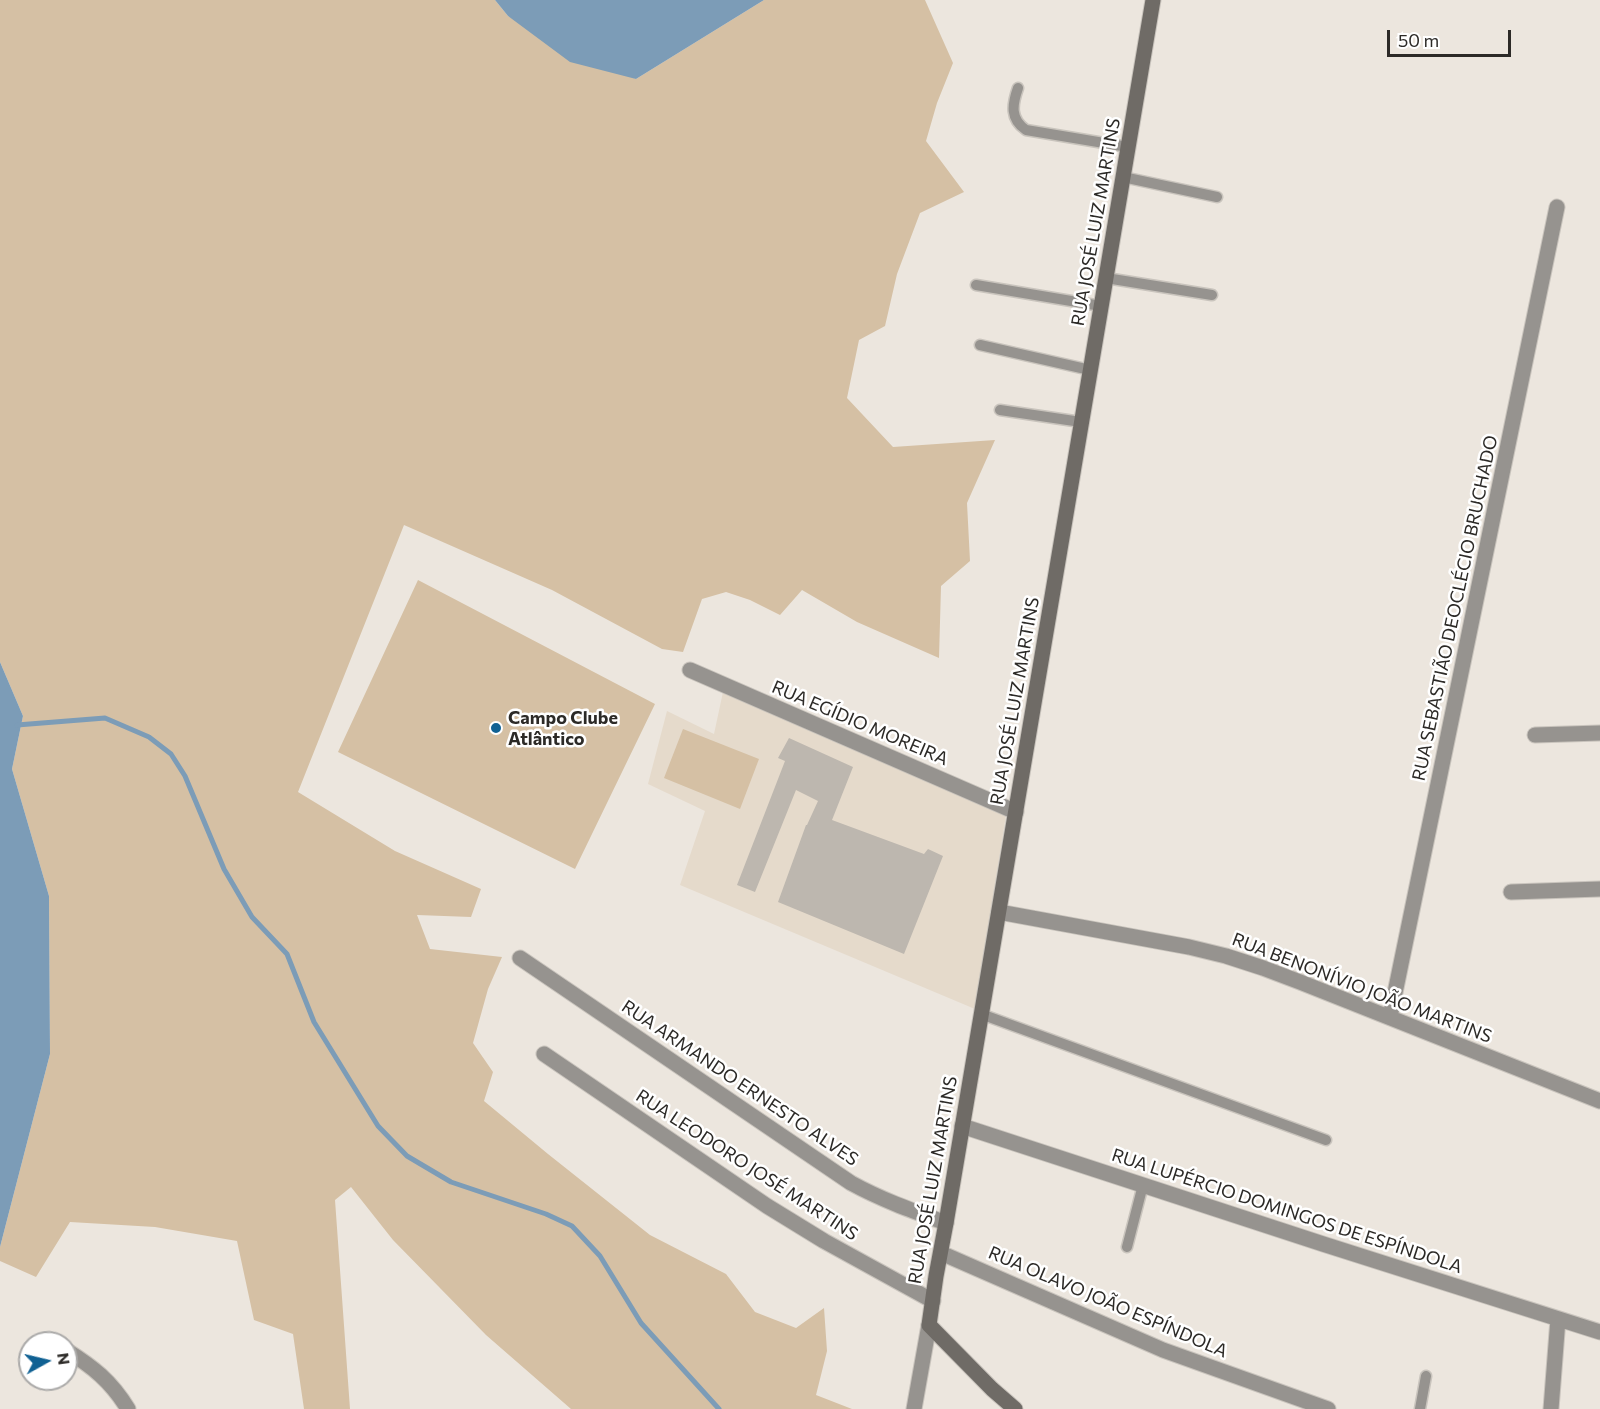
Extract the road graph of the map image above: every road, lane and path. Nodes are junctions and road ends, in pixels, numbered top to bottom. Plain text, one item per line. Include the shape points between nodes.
1 (1153, 0) edge
2 (1018, 88) dead end
3 (1128, 147) junction
4 (1123, 177) junction
5 (1217, 196) dead end
6 (1557, 207) dead end
7 (1106, 278) junction
8 (976, 285) dead end
9 (1212, 295) dead end
10 (1101, 306) junction
11 (980, 345) dead end
12 (1090, 370) junction
13 (1000, 410) dead end
14 (1082, 422) junction
15 (690, 670) dead end
16 (1600, 733) edge
17 (1535, 735) dead end
18 (1016, 812) junction
19 (1600, 889) edge
20 (1510, 892) dead end
21 (999, 912) junction
22 (520, 958) dead end
23 (981, 1014) junction
24 (1390, 1017) junction
25 (544, 1054) dead end
26 (1600, 1101) edge
27 (962, 1126) junction
28 (1326, 1140) dead end
29 (1143, 1185) junction
30 (946, 1223) junction
31 (1127, 1247) dead end
32 (941, 1253) junction
33 (933, 1301) junction
34 (1558, 1319) junction
35 (929, 1324) junction
36 (1600, 1332) edge
37 (78, 1357) edge
38 (1426, 1376) dead end
39 (128, 1409) edge
40 (914, 1409) edge
41 (1015, 1409) edge
42 (1328, 1409) edge
43 (1420, 1409) edge
44 (1551, 1409) edge

1 - 3 main road, RUA JOSÉ LUIZ MARTINS
2 - 3 lane via 1013,112 1026,130
3 - 4 main road, RUA JOSÉ LUIZ MARTINS
4 - 5 lane
4 - 7 main road, RUA JOSÉ LUIZ MARTINS
6 - 24 street, RUA SEBASTIÃO DEOCLÉCIO BRUCHADO
7 - 9 lane
7 - 10 main road, RUA JOSÉ LUIZ MARTINS
8 - 10 lane
10 - 12 main road, RUA JOSÉ LUIZ MARTINS
11 - 12 lane
12 - 14 main road, RUA JOSÉ LUIZ MARTINS
13 - 14 lane
14 - 18 main road, RUA JOSÉ LUIZ MARTINS
15 - 18 street, RUA EGÍDIO MOREIRA
16 - 17 street
18 - 21 main road, RUA JOSÉ LUIZ MARTINS
19 - 20 street
21 - 23 main road, RUA JOSÉ LUIZ MARTINS
21 - 24 street, RUA BENONÍVIO JOÃO MARTINS via 1226,956
22 - 30 street, RUA ARMANDO ERNESTO ALVES via 851,1183 895,1205
23 - 27 main road, RUA JOSÉ LUIZ MARTINS
23 - 28 lane
24 - 26 street, RUA BENONÍVIO JOÃO MARTINS
25 - 33 street, RUA LEODORO JOSÉ MARTINS via 767,1206
27 - 29 street, RUA LUPÉRCIO DOMINGOS DE ESPÍNDOLA
27 - 30 main road, RUA JOSÉ LUIZ MARTINS
29 - 31 lane
29 - 34 street, RUA LUPÉRCIO DOMINGOS DE ESPÍNDOLA
30 - 32 main road, RUA JOSÉ LUIZ MARTINS
32 - 33 main road, RUA JOSÉ LUIZ MARTINS
32 - 42 street, RUA OLAVO JOÃO ESPÍNDOLA via 1163,1350
33 - 35 main road, RUA JOSÉ LUIZ MARTINS
34 - 36 street, RUA LUPÉRCIO DOMINGOS DE ESPÍNDOLA
34 - 44 street
35 - 40 street, RUA JOSÉ LUIZ MARTINS
35 - 41 main road
37 - 39 street via 106,1379
38 - 43 lane

